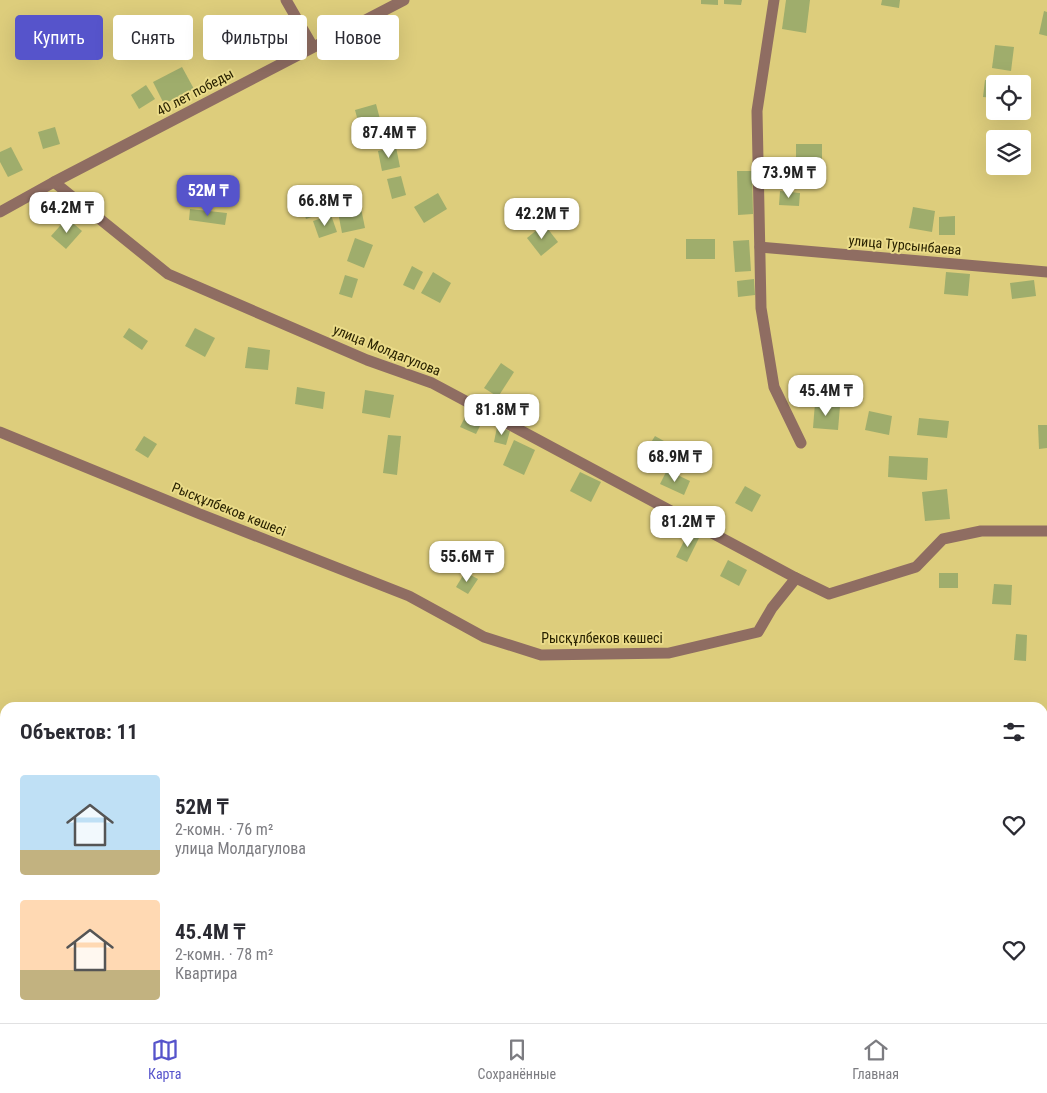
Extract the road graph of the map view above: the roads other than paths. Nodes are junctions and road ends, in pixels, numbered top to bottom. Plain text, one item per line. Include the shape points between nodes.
1 (286, 0) edge
2 (404, 0) edge
3 (774, 0) edge
4 (313, 47) junction
5 (54, 182) junction
6 (0, 212) edge
7 (760, 247) junction
8 (1047, 272) edge
9 (0, 432) edge
10 (801, 443) dead end
11 (1047, 531) edge
12 (796, 578) junction

1 - 4 street
2 - 4 street, 40 лет победы
3 - 7 street via 757,111
4 - 5 street, 40 лет победы
5 - 6 street, 40 лет победы
5 - 12 street, улица Молдагулова via 168,274 367,360 432,383
7 - 8 street, улица Турсынбаева
7 - 10 street via 761,308 774,387
9 - 12 street, Рысқұлбеков көшесі via 409,596 484,637 541,655 669,653 758,632
11 - 12 street via 981,531 943,539 916,567 829,594

